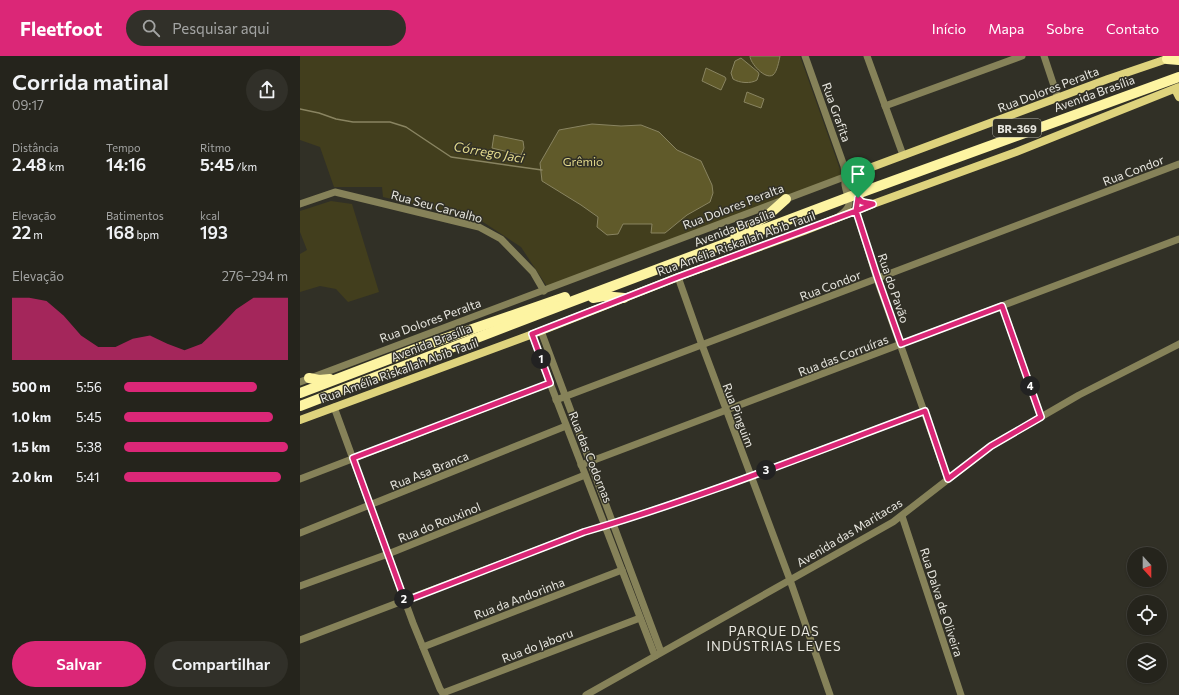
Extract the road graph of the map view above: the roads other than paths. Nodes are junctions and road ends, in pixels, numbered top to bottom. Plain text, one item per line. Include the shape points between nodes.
1 (805, 56) edge
2 (1022, 56) edge
3 (1044, 56) edge
4 (869, 57) edge
5 (1170, 57) edge
6 (1179, 60) edge
7 (1179, 70) edge
8 (1179, 77) edge
9 (1177, 88) edge
10 (1179, 97) edge
11 (1058, 98) junction
12 (885, 106) junction
13 (903, 155) junction
14 (1179, 164) edge
15 (872, 167) junction
16 (846, 176) junction
17 (829, 183) junction
18 (852, 193) junction
19 (786, 199) junction
20 (300, 204) edge
21 (873, 204) junction
22 (856, 211) junction
23 (832, 220) junction
24 (735, 234) junction
25 (1179, 239) edge
26 (678, 277) junction
27 (878, 279) junction
28 (544, 291) junction
29 (624, 298) junction
30 (565, 304) junction
31 (1002, 306) junction
32 (541, 331) junction
33 (532, 334) junction
34 (901, 344) junction
35 (1179, 344) edge
36 (702, 345) junction
37 (349, 375) junction
38 (305, 380) edge
39 (550, 383) junction
40 (300, 393) edge
41 (565, 396) junction
42 (556, 400) junction
43 (300, 406) edge
44 (334, 407) junction
45 (726, 410) junction
46 (925, 411) junction
47 (1041, 417) junction
48 (300, 420) edge
49 (566, 426) junction
50 (353, 458) junction
51 (590, 462) junction
52 (581, 465) junction
53 (585, 475) junction
54 (751, 476) junction
55 (300, 478) edge
56 (948, 479) junction
57 (597, 481) junction
58 (590, 484) junction
59 (370, 506) junction
60 (902, 516) junction
61 (609, 525) junction
62 (300, 533) edge
63 (388, 554) junction
64 (622, 570) junction
65 (790, 580) junction
66 (635, 582) junction
67 (627, 585) junction
68 (300, 586) edge
69 (405, 601) junction
70 (640, 618) junction
71 (300, 640) edge
72 (423, 647) junction
73 (658, 654) junction
74 (443, 694) edge
75 (586, 695) edge
76 (830, 695) edge
77 (961, 695) edge

1 - 16 street, Rua Grafita
2 - 12 street
3 - 11 street
4 - 12 street
5 - 6 highway
5 - 11 main road, Rua Dolores Peralta
7 - 18 highway, Avenida Brasília / BR-369 via 1001,134
8 - 18 highway, Avenida Brasília / BR-369
9 - 10 main road
9 - 21 main road, Rua Amélia Riskallah Abib Tauil via 1016,152
11 - 13 main road, Rua Dolores Peralta
12 - 13 street
13 - 15 main road, Rua Dolores Peralta
14 - 27 street, Rua Condor
15 - 16 street, Rua Dolores Peralta
15 - 18 main road via 857,178
16 - 17 street, Rua Dolores Peralta
16 - 18 street, Rua Grafita
17 - 18 street via 840,184
17 - 19 street, Rua Dolores Peralta
18 - 21 main road via 862,202
18 - 22 street, Rua do Pavão
18 - 23 street via 847,210
18 - 24 highway, Avenida Brasília / BR-369
18 - 30 highway, Avenida Brasília / BR-369
19 - 24 highway via 767,216
19 - 28 street, Rua Dolores Peralta
20 - 28 street, Rua Seu Carvalho via 335,192 479,227 501,239 533,272
21 - 22 main road, Rua Amélia Riskallah Abib Tauil
22 - 23 main road, Rua Amélia Riskallah Abib Tauil
22 - 27 street, Rua do Pavão
23 - 26 main road, Rua Amélia Riskallah Abib Tauil
24 - 37 highway, Avenida Brasília / BR-369
25 - 31 street, Rua das Corruíras
26 - 29 main road, Rua Amélia Riskallah Abib Tauil
26 - 36 street, Rua Pinguim
27 - 34 street, Rua do Pavão
27 - 36 street, Rua Condor
28 - 38 street, Rua Dolores Peralta
29 - 30 highway via 604,296
29 - 32 main road, Rua Amélia Riskallah Abib Tauil
30 - 43 highway, Avenida Brasília / BR-369
31 - 34 street, Rua das Corruíras
31 - 47 street
32 - 33 main road, Rua Amélia Riskallah Abib Tauil
32 - 41 street, Rua das Codornas
33 - 39 street, Rua das Codornas
33 - 44 main road, Rua Amélia Riskallah Abib Tauil
34 - 45 street, Rua das Corruíras
34 - 46 street, Rua do Pavão
35 - 47 street, Avenida das Maritacas
36 - 41 street, Rua Condor
36 - 45 street, Rua Pinguim
37 - 38 highway via 323,380
37 - 40 highway, Avenida Brasília / BR-369
39 - 42 street, Rua das Codornas
39 - 50 street
41 - 42 street, Rua Condor
41 - 51 street, Rua das Codornas
42 - 49 street, Rua das Codornas
44 - 48 main road, Rua Amélia Riskallah Abib Tauil
44 - 50 street
45 - 51 street, Rua das Corruíras
45 - 54 street, Rua Pinguim
46 - 54 street
46 - 56 street, Rua do Pavão
47 - 56 street, Avenida das Maritacas via 991,446
49 - 52 street, Rua das Codornas
49 - 59 street, Rua Asa Branca
50 - 55 street
50 - 59 street
51 - 52 street, Rua das Corruíras
51 - 57 street, Rua das Codornas
52 - 53 street, Rua das Codornas
53 - 58 street, Rua das Codornas
53 - 63 street, Rua do Rouxinol
54 - 61 street
54 - 65 street, Rua Pinguim
56 - 60 street, Avenida das Maritacas
57 - 58 street
57 - 61 street, Rua das Codornas
58 - 61 street, Rua das Codornas
59 - 62 street, Rua Asa Branca
59 - 63 street
60 - 65 street, Avenida das Maritacas
60 - 77 street, Rua Dalva de Oliveira
61 - 64 street, Rua das Codornas
61 - 66 street, Rua das Codornas
61 - 69 street via 584,532
63 - 68 street, Rua do Rouxinol
63 - 69 street
64 - 67 street, Rua das Codornas
64 - 72 street, Rua da Andorinha
65 - 73 street, Avenida das Maritacas
65 - 76 street, Rua Pinguim
66 - 67 street
66 - 73 street, Rua das Codornas
67 - 70 street, Rua das Codornas
69 - 71 street
69 - 72 street
70 - 73 street, Rua das Codornas
70 - 74 street, Rua do Jaboru
72 - 74 street
73 - 75 street, Avenida das Maritacas

